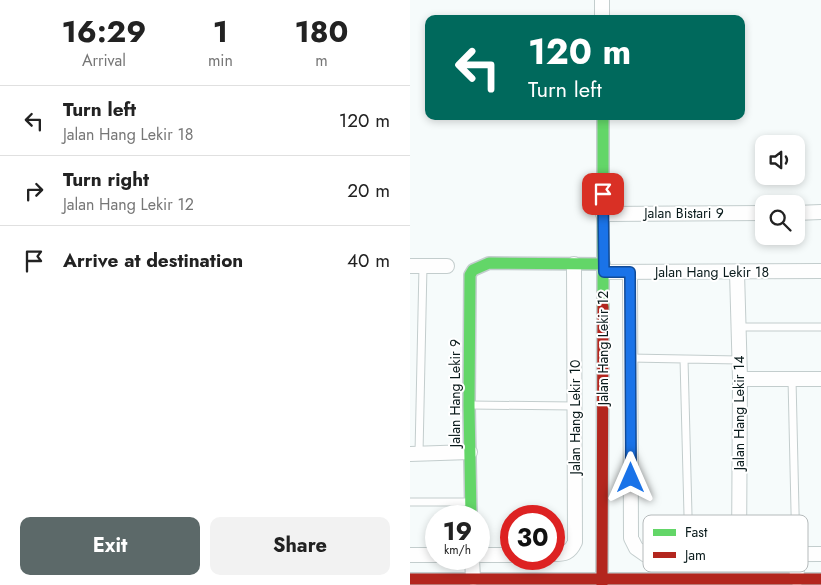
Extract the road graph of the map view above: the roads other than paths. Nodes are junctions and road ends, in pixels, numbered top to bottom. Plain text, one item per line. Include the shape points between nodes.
1 (602, 0) edge
2 (602, 15) edge
3 (603, 120) edge
4 (805, 212) edge
5 (821, 212) edge
6 (755, 213) edge
7 (603, 214) junction
8 (574, 264) junction
9 (416, 266) edge
10 (447, 266) dead end
11 (604, 268) junction
12 (473, 270) joint
13 (821, 271) edge
14 (630, 272) junction
15 (737, 272) junction
16 (738, 327) junction
17 (821, 328) edge
18 (630, 358) junction
19 (684, 359) junction
20 (739, 360) junction
21 (740, 379) junction
22 (792, 379) junction
23 (821, 379) edge
24 (469, 405) junction
25 (575, 406) junction
26 (470, 452) junction
27 (415, 453) edge
28 (410, 502) edge
29 (471, 502) joint
30 (688, 515) edge
31 (740, 515) edge
32 (795, 515) edge
33 (565, 553) edge
34 (643, 553) edge
35 (410, 554) edge
36 (808, 554) edge
37 (821, 554) edge
38 (425, 555) edge
39 (473, 570) edge
40 (797, 572) edge
41 (473, 578) junction
42 (410, 579) edge
43 (797, 579) junction
44 (821, 579) edge
45 (602, 582) edge

1 - 2 street
3 - 7 street, Jalan Hang Lekir 12
4 - 5 street
6 - 7 street, Jalan Bistari 9
7 - 11 street, Jalan Hang Lekir 12
8 - 11 street, Jalan Hang Lekir 18
8 - 12 street, Jalan Hang Lekir 18 via 489,263
8 - 25 street, Jalan Hang Lekir 10
9 - 10 street
9 - 27 lane
11 - 14 street, Jalan Hang Lekir 18
11 - 45 street, Jalan Hang Lekir 12
12 - 24 street, Jalan Hang Lekir 9 via 470,275
13 - 15 street, Jalan Hang Lekir 18
14 - 15 street, Jalan Hang Lekir 18
14 - 18 street
15 - 16 street, Jalan Hang Lekir 14
16 - 17 lane
16 - 20 street, Jalan Hang Lekir 14
18 - 19 lane
18 - 34 street via 631,538
19 - 20 lane
19 - 30 lane
20 - 21 street, Jalan Hang Lekir 14
21 - 22 street
21 - 31 street, Jalan Hang Lekir 14
22 - 23 street
22 - 32 lane
24 - 25 lane
24 - 26 street, Jalan Hang Lekir 9
25 - 33 street, Jalan Hang Lekir 10 via 575,542
26 - 27 street
26 - 29 street, Jalan Hang Lekir 9
28 - 29 lane
35 - 38 street
36 - 37 street
39 - 41 street
40 - 43 street
41 - 42 street
41 - 45 street
43 - 44 street
43 - 45 street

